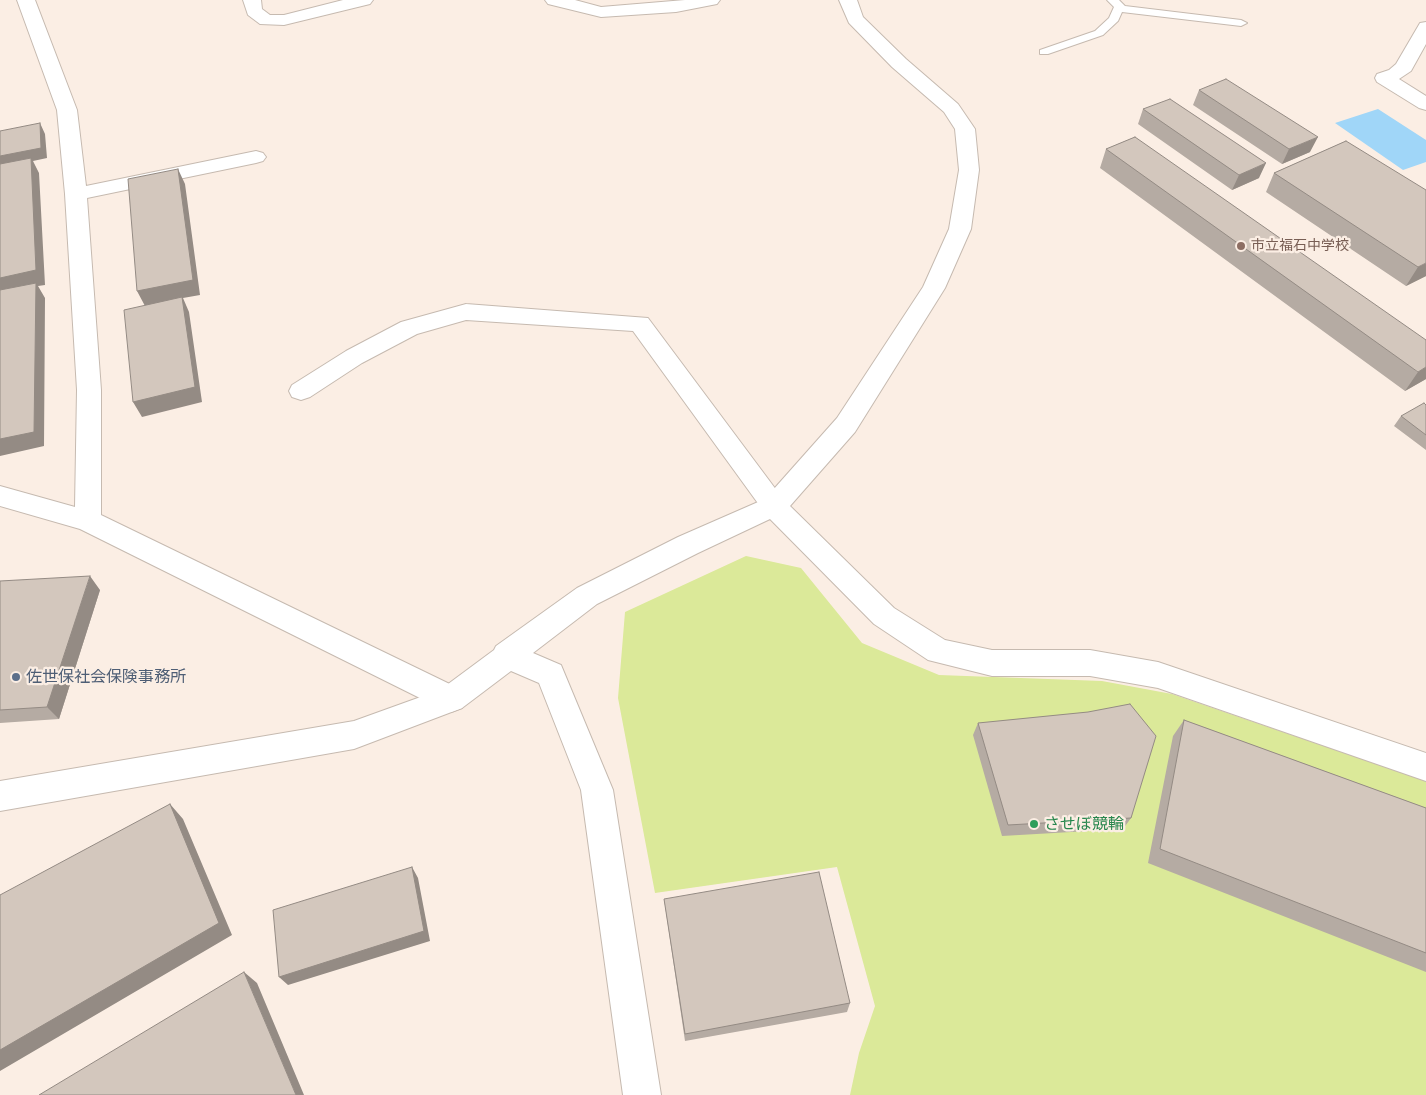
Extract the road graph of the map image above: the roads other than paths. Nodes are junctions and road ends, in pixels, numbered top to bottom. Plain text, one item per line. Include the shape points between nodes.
1 (26, 0) edge
2 (252, 0) edge
3 (364, 0) edge
4 (554, 0) edge
5 (711, 0) edge
6 (848, 0) edge
7 (1113, 0) edge
8 (1122, 9) junction
9 (1241, 23) dead end
10 (1426, 28) edge
11 (1044, 52) dead end
12 (1426, 104) edge
13 (256, 157) dead end
14 (76, 194) junction
15 (301, 391) dead end
16 (0, 496) edge
17 (774, 506) junction
18 (88, 521) junction
19 (506, 655) junction
20 (451, 699) junction
21 (1426, 767) edge
22 (0, 796) edge
23 (642, 1095) edge

1 - 14 street via 67,110
2 - 3 street via 254,11 266,20 284,20
4 - 5 street via 601,12 676,7
6 - 17 street via 855,19 951,108 965,129 969,170 960,229 934,288 846,425
7 - 8 lane
8 - 9 lane
8 - 11 lane via 1117,10 1114,19 1099,33
10 - 12 street via 1404,66 1396,74 1384,78
13 - 14 street
14 - 18 street via 89,390
15 - 17 street via 408,328 466,312 640,324
16 - 18 street
17 - 19 street via 587,596
17 - 21 street via 884,616 938,651 992,663 1090,662 1158,675
18 - 20 street
19 - 20 street
19 - 23 street via 550,674 597,790
20 - 22 street via 354,735

